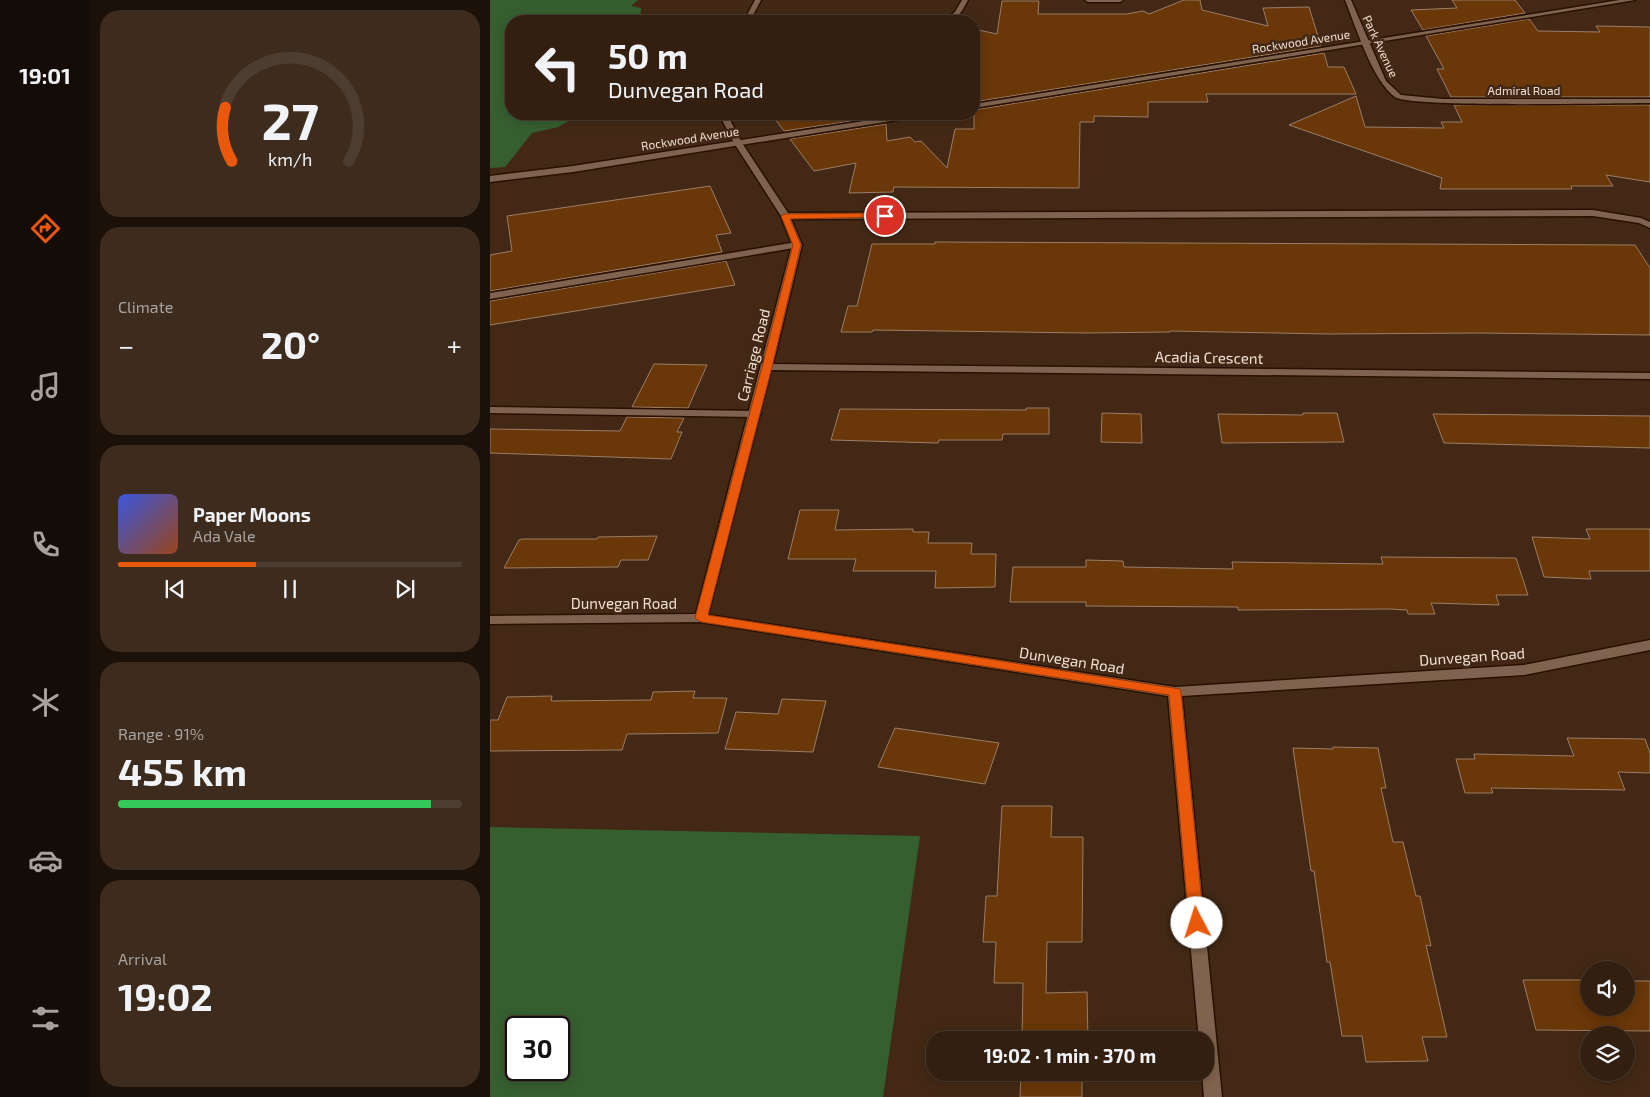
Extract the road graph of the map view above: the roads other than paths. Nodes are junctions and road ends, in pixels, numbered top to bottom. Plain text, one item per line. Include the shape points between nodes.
1 (758, 0) edge
2 (965, 0) edge
3 (1088, 0) edge
4 (1120, 0) edge
5 (1348, 0) edge
6 (1632, 0) edge
7 (1624, 1) edge
8 (750, 15) edge
9 (955, 15) edge
10 (1367, 43) junction
11 (1399, 97) joint
12 (1650, 102) edge
13 (980, 105) edge
14 (726, 120) edge
15 (884, 120) edge
16 (738, 143) junction
17 (490, 179) edge
18 (785, 216) junction
19 (1650, 225) edge
20 (797, 245) junction
21 (490, 296) edge
22 (767, 367) junction
23 (1650, 376) edge
24 (490, 410) edge
25 (754, 414) junction
26 (701, 618) junction
27 (490, 620) edge
28 (1650, 646) edge
29 (1175, 692) junction
30 (1213, 1097) edge

1 - 8 street
2 - 9 street
3 - 4 street
5 - 10 street, Park Avenue
6 - 7 street, Rockwood Avenue
7 - 10 street, Rockwood Avenue
10 - 11 street, Park Avenue via 1383,82
10 - 13 street, Rockwood Avenue
11 - 12 street, Admiral Road via 1443,101
14 - 16 street
15 - 16 street, Rockwood Avenue
16 - 17 street, Rockwood Avenue
16 - 18 street
18 - 19 street via 1593,213
18 - 20 street
20 - 21 street
20 - 22 street, Carriage Road
22 - 23 street, Acadia Crescent
22 - 25 street, Carriage Road
24 - 25 street
25 - 26 street, Carriage Road
26 - 27 street, Dunvegan Road
26 - 29 street, Dunvegan Road
28 - 29 street, Dunvegan Road via 1524,670
29 - 30 street

